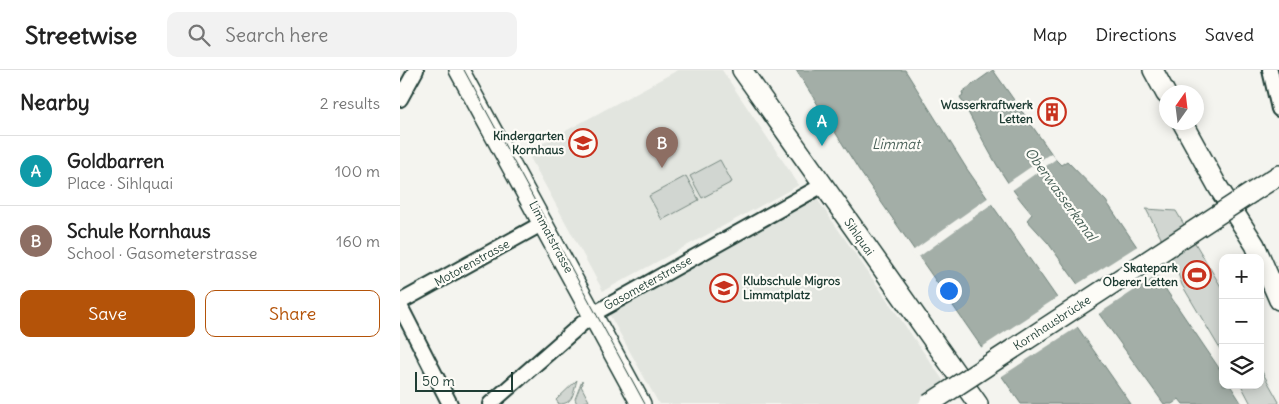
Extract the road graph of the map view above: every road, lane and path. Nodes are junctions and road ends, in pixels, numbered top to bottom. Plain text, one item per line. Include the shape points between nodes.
1 (416, 70) edge
2 (459, 70) edge
3 (742, 70) edge
4 (1153, 70) edge
5 (1270, 70) edge
6 (1161, 85) edge
7 (400, 99) edge
8 (1279, 109) edge
9 (1186, 130) edge
10 (1279, 175) edge
11 (823, 185) junction
12 (543, 222) junction
13 (1256, 245) junction
14 (1279, 277) edge
15 (1279, 300) edge
16 (400, 304) edge
17 (593, 314) junction
18 (450, 404) edge
19 (490, 404) edge
20 (641, 404) edge
21 (929, 404) edge
22 (978, 404) edge

1 - 7 street
2 - 12 street, Limmatstrasse
3 - 11 street, Sihlquai
4 - 6 street
5 - 8 street
9 - 13 street
10 - 21 street, Kornhausbrücke, bridge
11 - 17 street, Gasometerstrasse
11 - 22 street, Sihlquai
12 - 16 street, Motorenstrasse
12 - 17 street, Limmatstrasse
13 - 14 street
13 - 15 street
16 - 18 street
17 - 19 street, Gasometerstrasse
17 - 20 street, Limmatstrasse

